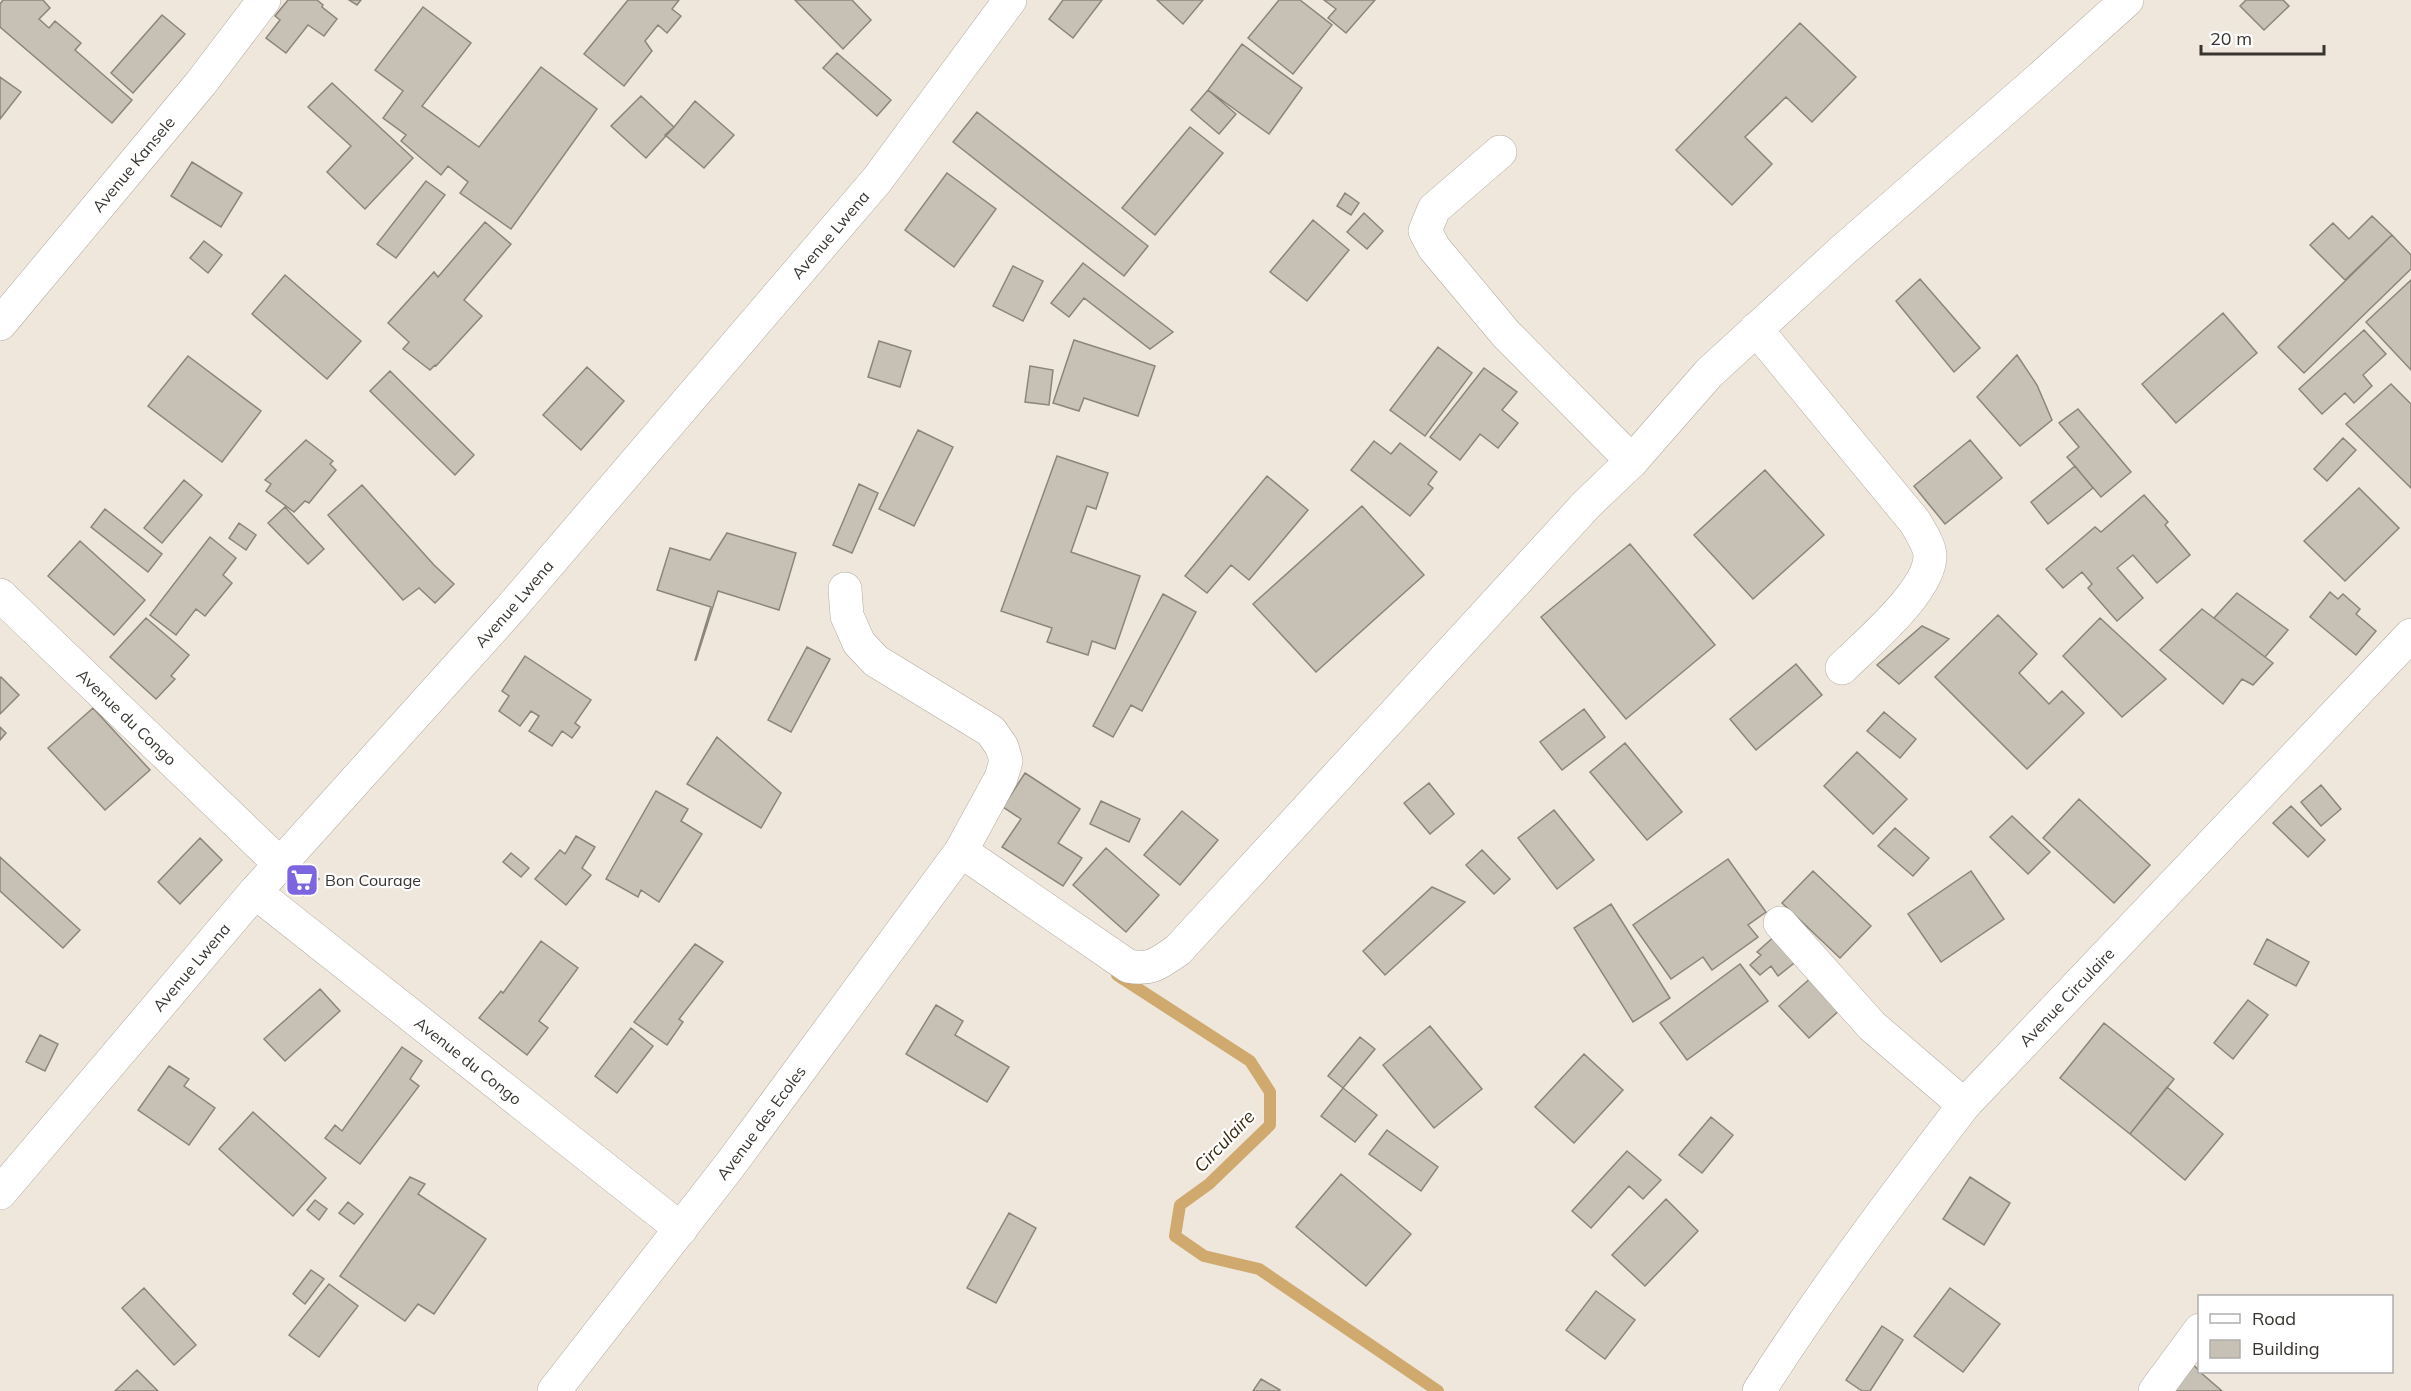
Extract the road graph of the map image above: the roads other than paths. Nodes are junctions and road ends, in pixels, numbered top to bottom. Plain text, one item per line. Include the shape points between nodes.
1 (264, 0) edge
2 (1010, 0) edge
3 (2127, 0) edge
4 (1500, 152) dead end
5 (0, 324) edge
6 (1756, 329) junction
7 (1632, 460) junction
8 (845, 589) dead end
9 (0, 595) edge
10 (2411, 635) edge
11 (1842, 668) dead end
12 (961, 850) junction
13 (280, 864) junction
14 (255, 892) junction
15 (1780, 923) dead end
16 (1964, 1105) junction
17 (0, 1193) edge
18 (681, 1229) junction
19 (2198, 1331) edge
20 (554, 1391) edge
21 (1759, 1391) edge
22 (2155, 1391) edge

1 - 5 street, Avenue Kansele
2 - 13 street, Avenue Lwena via 877,180 510,609
3 - 6 street
4 - 7 street via 1434,208 1425,231 1434,248 1506,334
6 - 7 street via 1709,373
6 - 11 street via 1915,522 1930,555 1925,575 1902,609
7 - 12 street via 1178,950 1156,965 1143,969 1128,966
8 - 12 street, Avenue des Ecoles via 847,616 859,643 876,661 991,731 1002,747 1006,761 1002,778
9 - 13 street, Avenue du Congo
10 - 16 street, Avenue Circulaire
12 - 18 street, Avenue des Ecoles
13 - 14 street, Avenue Lwena
14 - 17 street, Avenue Lwena
14 - 18 street, Avenue du Congo
15 - 16 street via 1872,1026
16 - 21 street, Avenue Circulaire
18 - 20 street, Avenue des Ecoles
19 - 22 street

